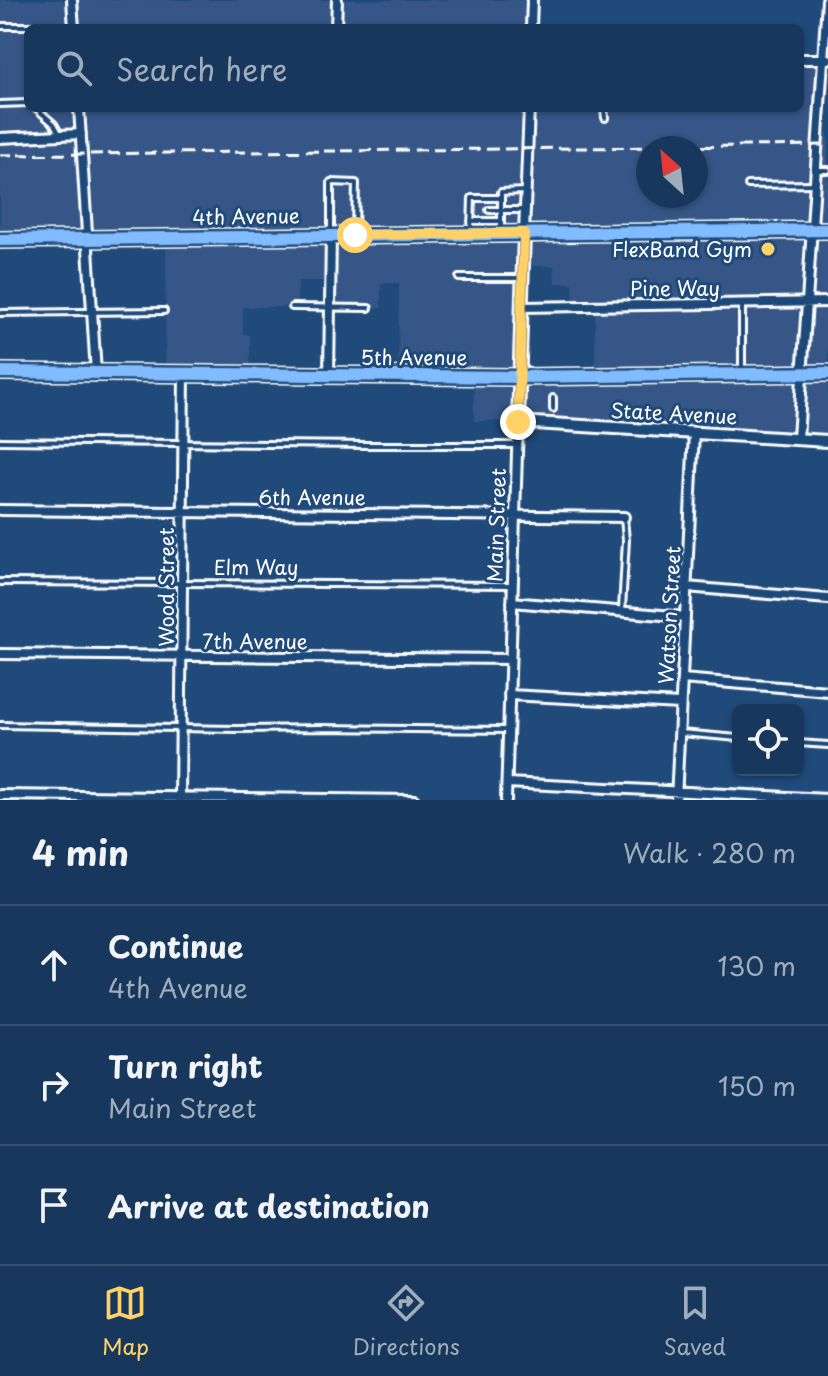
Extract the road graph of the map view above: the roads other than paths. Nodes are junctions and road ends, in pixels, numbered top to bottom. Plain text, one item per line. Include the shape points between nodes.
1 (72, 0) edge
2 (337, 0) edge
3 (532, 0) edge
4 (827, 0) edge
5 (74, 24) edge
6 (336, 24) edge
7 (531, 24) edge
8 (0, 26) edge
9 (24, 26) edge
10 (804, 59) edge
11 (825, 59) edge
12 (24, 103) edge
13 (0, 104) edge
14 (40, 112) edge
15 (79, 112) edge
16 (529, 112) edge
17 (604, 112) edge
18 (605, 118) dead end
19 (817, 133) junction
20 (828, 133) edge
21 (81, 134) junction
22 (60, 135) junction
23 (0, 138) edge
24 (815, 170) junction
25 (828, 170) edge
26 (814, 184) junction
27 (748, 185) dead end
28 (525, 191) junction
29 (501, 198) junction
30 (489, 210) dead end
31 (501, 210) junction
32 (525, 210) junction
33 (501, 227) junction
34 (471, 228) junction
35 (812, 230) junction
36 (828, 230) edge
37 (524, 233) junction
38 (331, 235) junction
39 (355, 235) junction
40 (88, 238) junction
41 (0, 240) edge
42 (459, 278) dead end
43 (523, 278) junction
44 (808, 302) junction
45 (828, 302) edge
46 (742, 303) junction
47 (292, 307) dead end
48 (522, 307) junction
49 (330, 308) junction
50 (369, 308) dead end
51 (164, 311) dead end
52 (92, 312) junction
53 (0, 313) edge
54 (0, 372) edge
55 (96, 373) junction
56 (742, 373) junction
57 (802, 373) junction
58 (828, 373) edge
59 (184, 374) junction
60 (329, 376) junction
61 (519, 377) junction
62 (553, 398) dead end
63 (553, 409) dead end
64 (518, 422) junction
65 (694, 432) junction
66 (798, 438) junction
67 (0, 441) edge
68 (828, 441) edge
69 (184, 443) junction
70 (517, 445) junction
71 (0, 510) edge
72 (183, 512) junction
73 (515, 515) junction
74 (624, 517) joint
75 (0, 582) edge
76 (183, 583) junction
77 (512, 585) junction
78 (686, 587) junction
79 (828, 599) edge
80 (512, 602) junction
81 (622, 612) junction
82 (685, 617) junction
83 (0, 654) edge
84 (182, 656) junction
85 (510, 659) junction
86 (682, 679) junction
87 (828, 691) edge
88 (509, 695) junction
89 (680, 704) junction
90 (0, 725) edge
91 (181, 727) junction
92 (508, 731) junction
93 (679, 733) junction
94 (732, 737) edge
95 (804, 743) edge
96 (828, 745) edge
97 (507, 783) junction
98 (0, 795) edge
99 (676, 796) edge
100 (180, 798) edge
101 (828, 799) edge
102 (414, 800) edge
103 (506, 800) edge

1 - 5 street
2 - 6 street
3 - 7 street
4 - 11 street
8 - 9 lane
10 - 11 street
11 - 19 street
12 - 13 lane
14 - 22 lane
15 - 21 street
16 - 28 street, Main Street
17 - 18 lane
19 - 20 street
19 - 24 street
21 - 22 street
21 - 40 street
22 - 23 street
24 - 25 lane
24 - 26 street
26 - 27 lane
26 - 35 street
28 - 29 lane via 501,192
28 - 32 street, Main Street
29 - 31 lane
29 - 34 lane via 472,198
30 - 31 lane
31 - 32 lane
31 - 33 lane
32 - 37 street, Main Street
33 - 34 main road, 4th Avenue
33 - 37 main road, 4th Avenue
34 - 39 main road, 4th Avenue
35 - 36 main road, 4th Avenue
35 - 37 main road, 4th Avenue
35 - 44 street
37 - 43 street, Main Street
38 - 39 main road, 4th Avenue
38 - 39 lane via 331,182 356,183
38 - 40 main road, 4th Avenue
38 - 49 street
40 - 41 main road, 4th Avenue
40 - 52 street
42 - 43 lane
43 - 48 street, Main Street
44 - 45 street, Pine Way
44 - 46 street, Pine Way
44 - 57 street
46 - 48 street, Pine Way
46 - 56 lane
47 - 49 lane
48 - 61 street, Main Street
49 - 50 lane
49 - 60 street
51 - 52 lane
52 - 53 lane
52 - 55 street
54 - 55 main road, 5th Avenue
55 - 59 main road, 5th Avenue
56 - 57 main road, 5th Avenue
56 - 61 main road, 5th Avenue
57 - 58 main road, 5th Avenue
57 - 66 street
59 - 60 main road, 5th Avenue
59 - 69 street, Wood Street
60 - 61 main road, 5th Avenue
61 - 64 street, Main Street
62 - 63 lane
64 - 65 street, State Avenue
64 - 70 street, Main Street
65 - 66 street, State Avenue
65 - 78 street, Watson Street
66 - 68 street, State Avenue
67 - 69 lane
69 - 70 lane
69 - 72 street, Wood Street
70 - 73 street, Main Street
71 - 72 street, 6th Avenue
72 - 73 street, 6th Avenue
72 - 76 street, Wood Street
73 - 74 street, 6th Avenue
73 - 77 street, Main Street
74 - 81 lane
75 - 76 lane, Elm Way
76 - 77 lane, Elm Way
76 - 84 street, Wood Street
77 - 80 street, Main Street
78 - 79 street
78 - 82 street, Watson Street
80 - 81 street
80 - 85 street, Main Street
81 - 82 street
82 - 86 street, Watson Street
83 - 84 street, 7th Avenue
84 - 85 street, 7th Avenue
84 - 91 street, Wood Street
85 - 88 street, Main Street
86 - 87 street
86 - 89 street, Watson Street
88 - 89 street
88 - 92 street, Main Street
89 - 93 street, Watson Street
90 - 91 lane
91 - 92 lane
91 - 100 street, Wood Street
92 - 97 street, Main Street
93 - 94 lane
93 - 99 street, Watson Street
95 - 96 lane
97 - 99 street
97 - 103 street, Main Street
98 - 100 street
99 - 101 street
100 - 102 street

